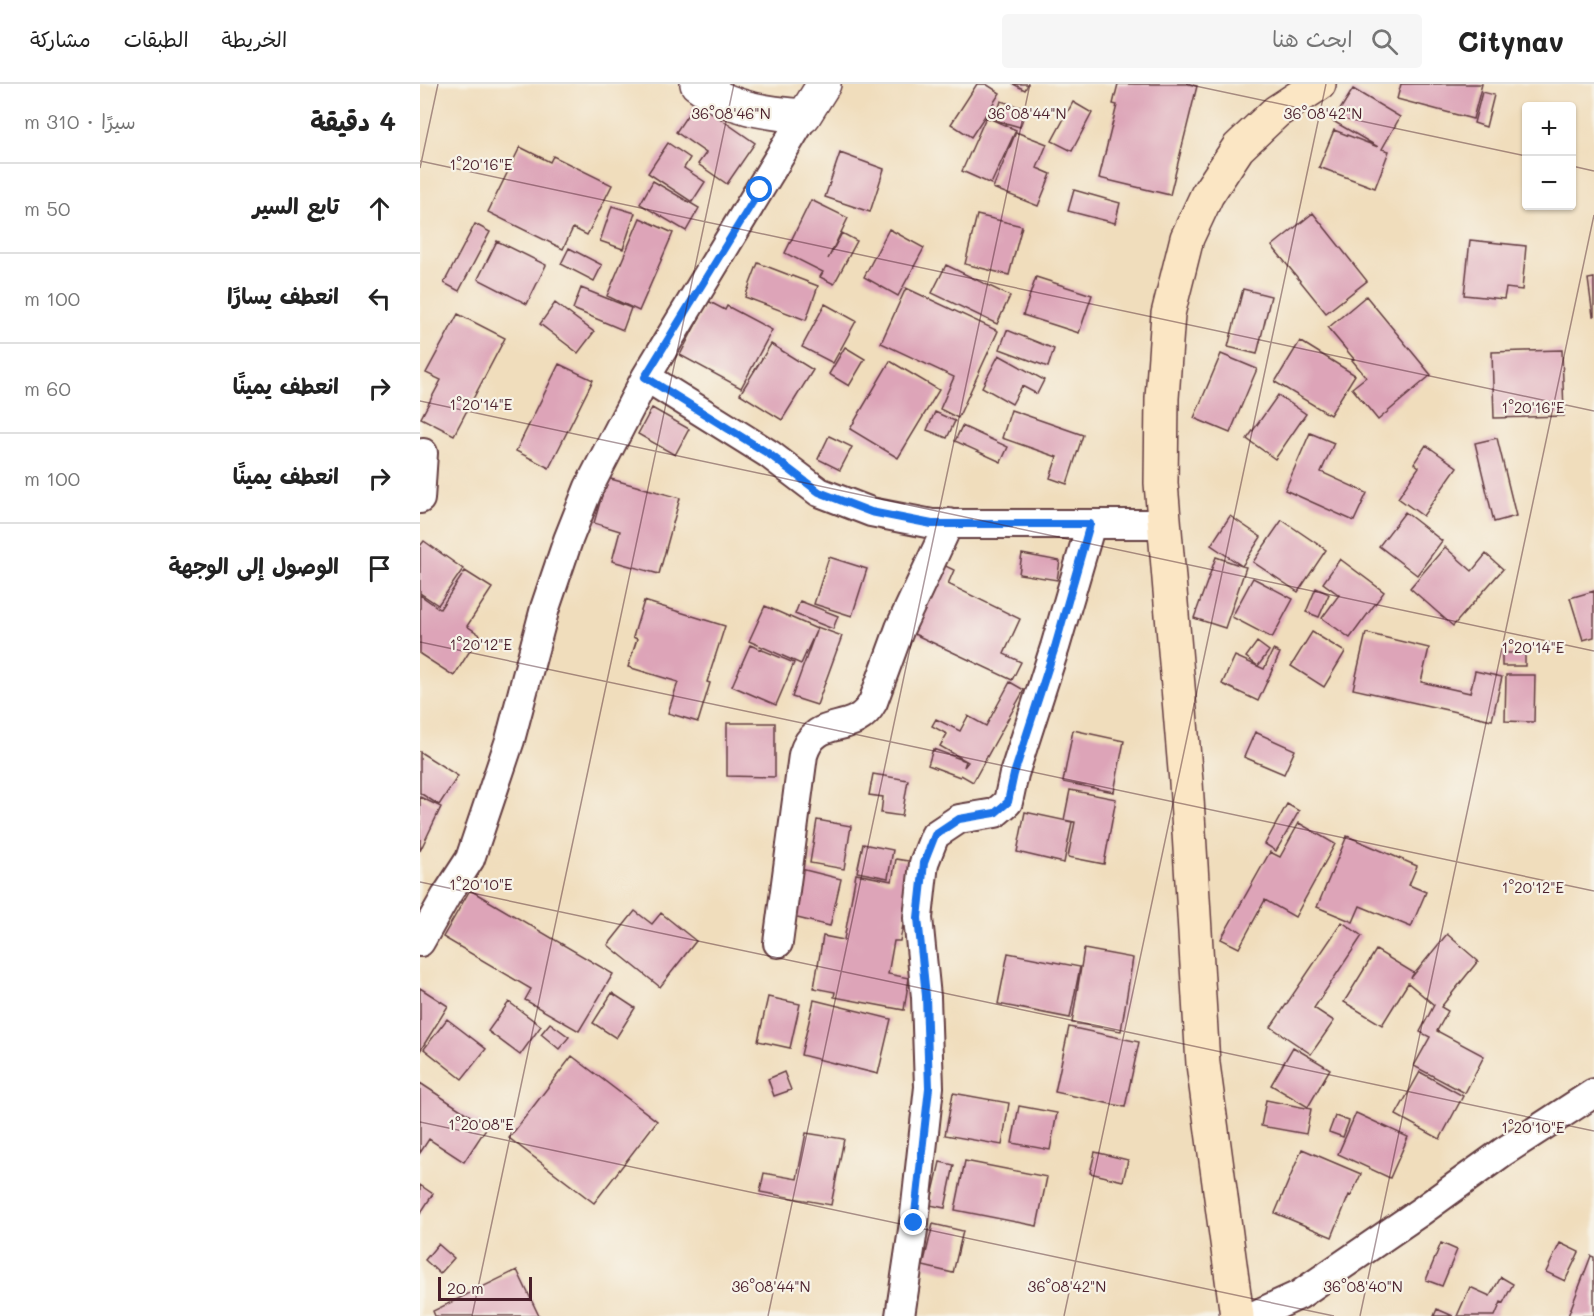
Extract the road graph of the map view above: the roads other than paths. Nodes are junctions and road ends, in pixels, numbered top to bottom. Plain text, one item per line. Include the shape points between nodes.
1 (697, 84) edge
2 (824, 84) edge
3 (1319, 84) edge
4 (804, 116) junction
5 (645, 377) junction
6 (423, 453) dead end
7 (420, 499) edge
8 (949, 524) junction
9 (1090, 524) junction
10 (1165, 524) junction
11 (420, 942) edge
12 (778, 943) dead end
13 (1594, 1094) edge
14 (900, 1316) edge
15 (1238, 1316) edge
16 (1253, 1316) edge

1 - 4 street via 738,106
2 - 4 street
3 - 10 main road via 1276,112 1238,148 1187,238 1168,314 1161,451
4 - 5 street
5 - 8 street via 769,454 819,492 871,512
5 - 11 street via 589,487 568,540 545,608 510,740 470,859
6 - 7 street
8 - 9 street
8 - 12 street via 900,628 867,713 855,721 817,732 807,742
9 - 10 street
9 - 14 street via 1008,802 995,813 959,819 935,835 924,863 918,918 929,1088
10 - 15 main road via 1203,1064
13 - 16 street via 1503,1152 1299,1295

